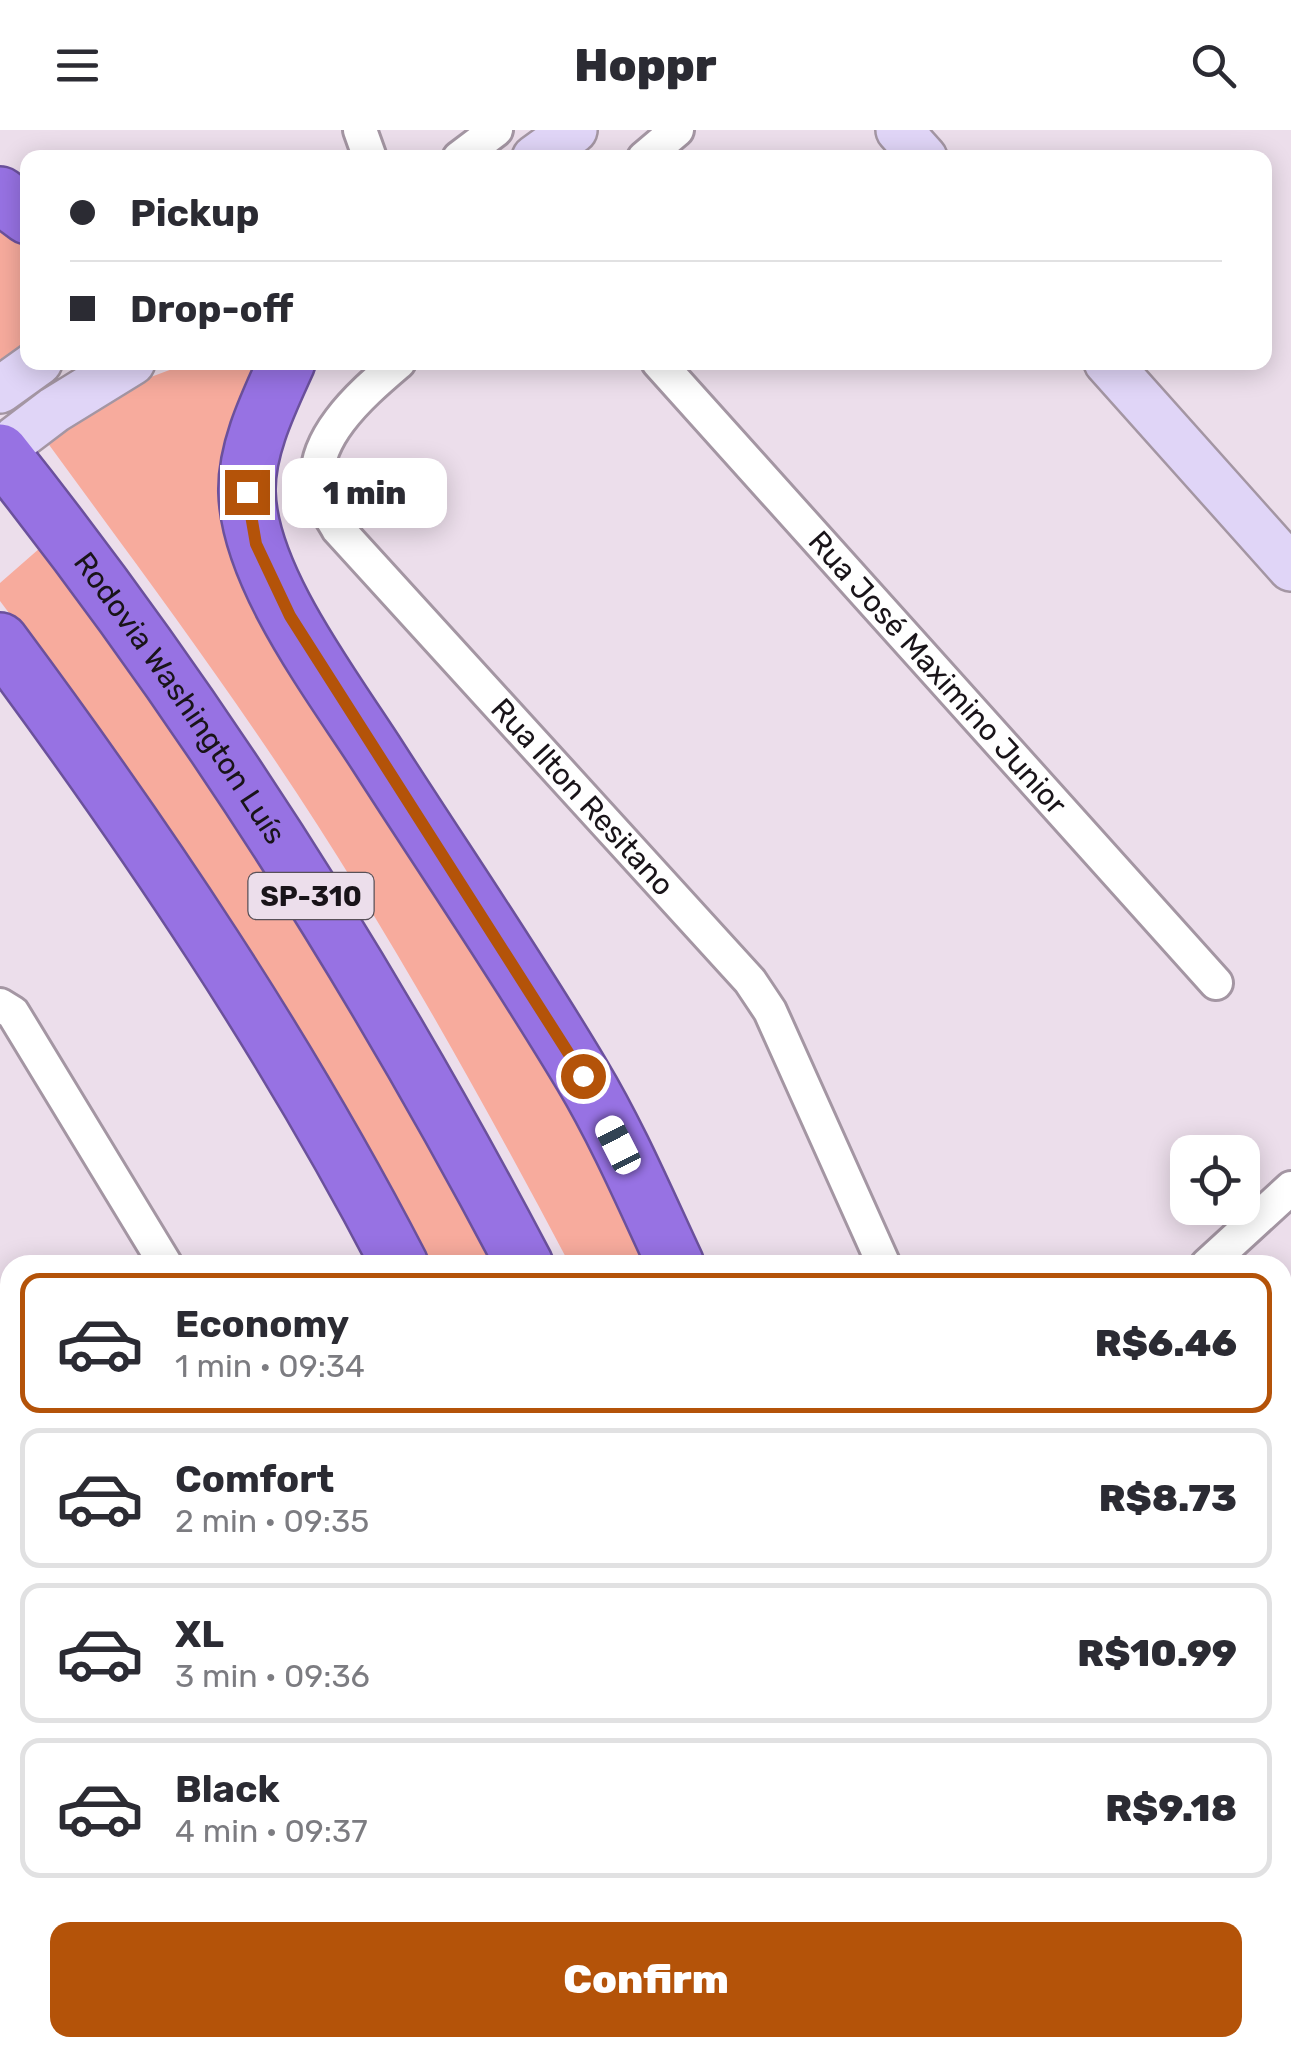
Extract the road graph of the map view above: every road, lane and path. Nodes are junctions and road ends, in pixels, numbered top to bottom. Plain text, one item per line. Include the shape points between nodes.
1 (496, 130) edge
2 (574, 130) edge
3 (677, 130) edge
4 (900, 130) edge
5 (470, 150) edge
6 (546, 150) edge
7 (653, 150) edge
8 (917, 150) edge
9 (27, 370) edge
10 (119, 370) edge
11 (283, 370) edge
12 (392, 370) edge
13 (665, 370) edge
14 (1114, 370) edge
15 (0, 390) edge
16 (0, 451) edge
17 (1291, 568) edge
18 (0, 641) edge
19 (1216, 984) dead end
20 (0, 1005) edge
21 (1291, 1188) edge
22 (160, 1255) edge
23 (394, 1255) edge
24 (520, 1255) edge
25 (671, 1255) edge
26 (880, 1255) edge
27 (1217, 1255) edge

1 - 5 street
2 - 6 street
3 - 7 street
4 - 8 street
9 - 15 street
10 - 16 street
11 - 25 highway via 254,446 247,492 256,544 274,586 583,1076
12 - 26 street, Rua Ilton Resitano via 332,428 319,493 338,529 750,981 770,1011
13 - 19 street, Rua José Maximino Junior
14 - 17 street
16 - 24 highway, Rodovia Washington Luís / SP-310 via 72,542 232,773 319,908
18 - 23 highway, SP-310 via 198,924
20 - 22 street via 13,1013
21 - 27 street

